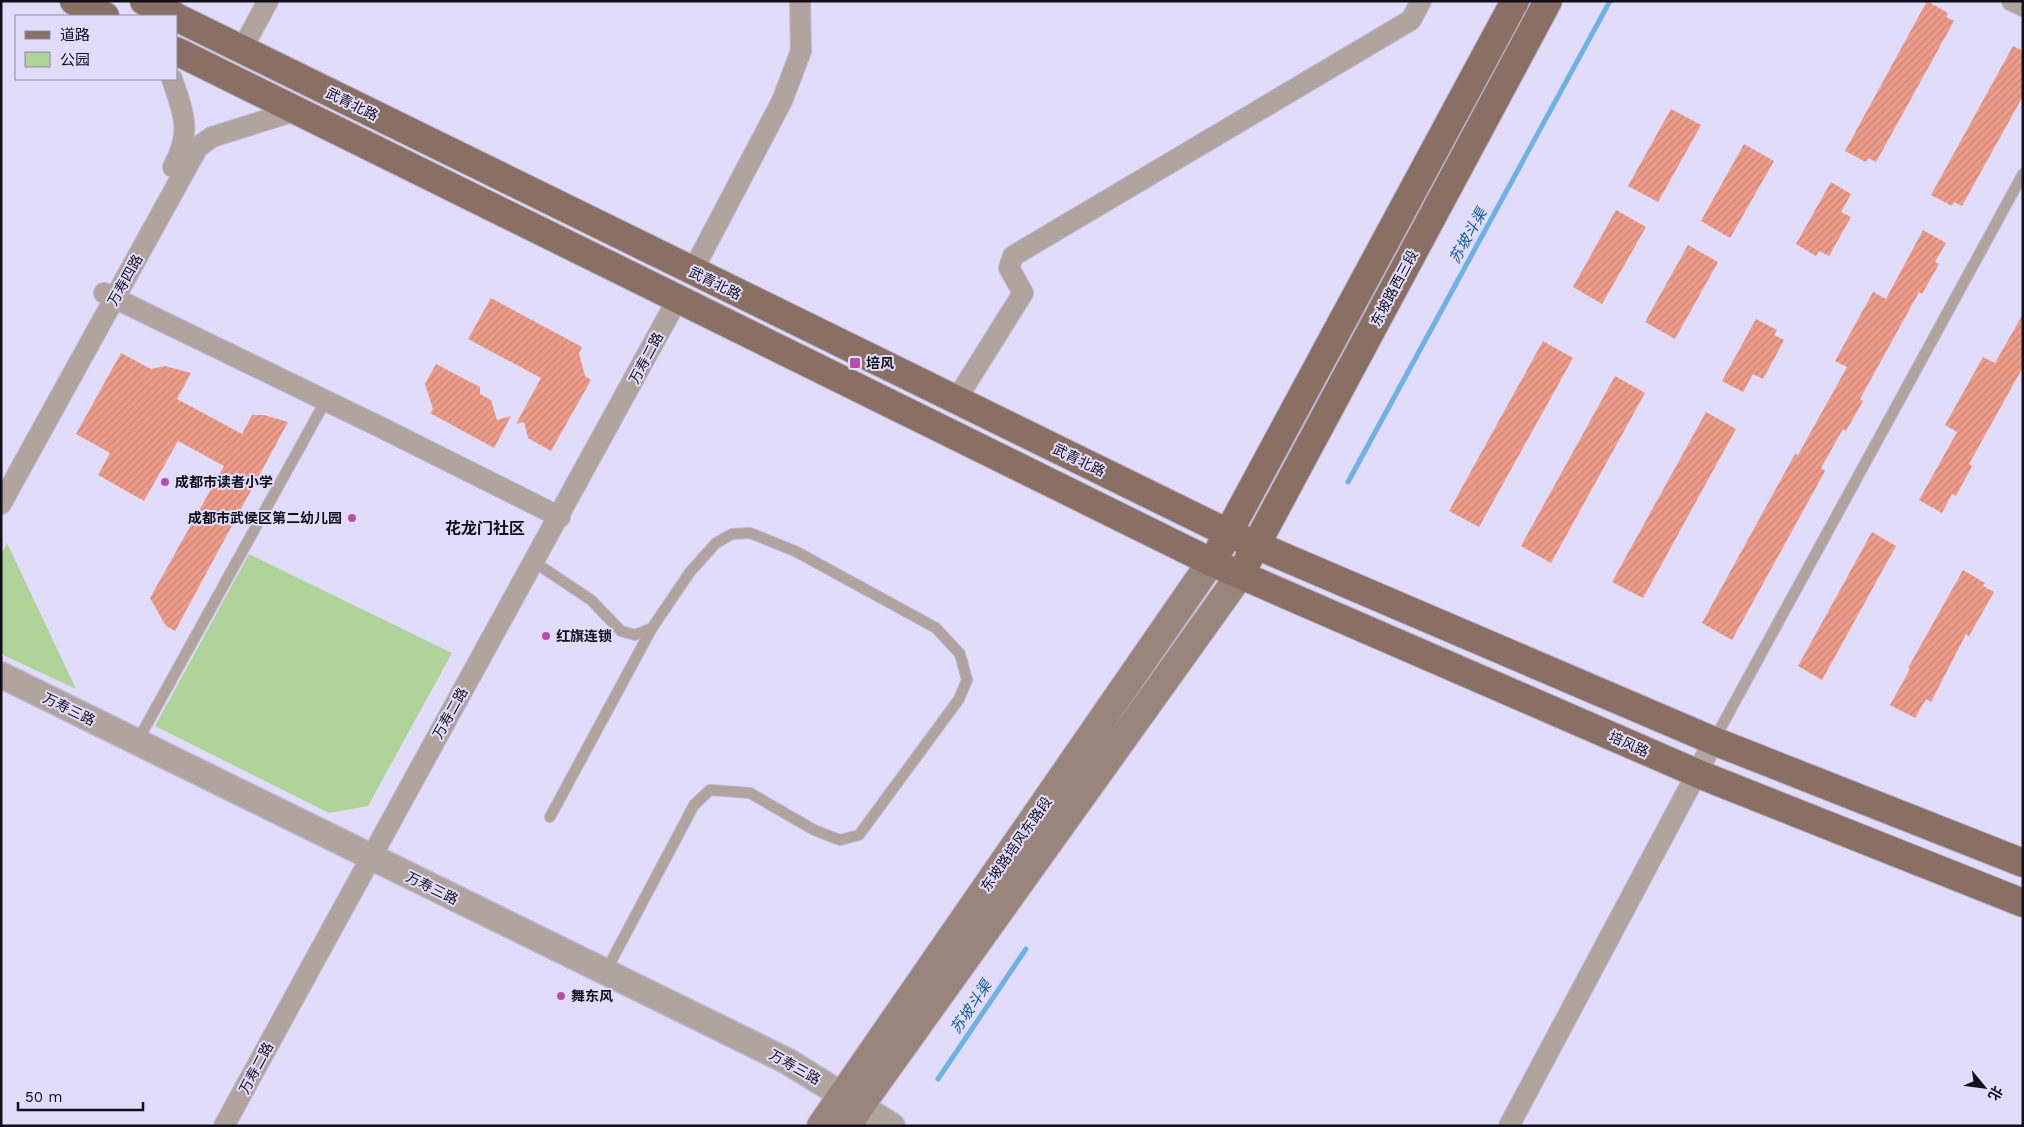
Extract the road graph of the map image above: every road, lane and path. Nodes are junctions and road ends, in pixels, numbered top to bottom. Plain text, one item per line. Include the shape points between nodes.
1 (74, 1) edge
2 (144, 1) edge
3 (268, 1) edge
4 (800, 1) edge
5 (1421, 1) edge
6 (1515, 1) edge
7 (1548, 1) edge
8 (2012, 1) edge
9 (2023, 6) edge
10 (103, 15) edge
11 (172, 15) edge
12 (178, 18) edge
13 (242, 49) junction
14 (178, 52) edge
15 (172, 80) edge
16 (295, 111) junction
17 (2023, 174) edge
18 (692, 272) junction
19 (109, 295) junction
20 (678, 300) junction
21 (326, 400) junction
22 (956, 400) junction
23 (1, 478) edge
24 (1, 504) edge
25 (560, 518) junction
26 (1228, 533) junction
27 (1256, 546) junction
28 (534, 562) junction
29 (1211, 562) junction
30 (1240, 575) junction
31 (652, 628) junction
32 (1, 675) edge
33 (1714, 741) junction
34 (136, 742) junction
35 (1696, 774) junction
36 (550, 818) dead end
37 (370, 858) junction
38 (2023, 863) edge
39 (2023, 903) edge
40 (605, 972) junction
41 (836, 1117) edge
42 (224, 1126) edge
43 (892, 1126) edge
44 (1509, 1126) edge

1 - 10 main road
2 - 11 main road, 武青北路
3 - 13 street
4 - 18 street via 801,51 782,101
5 - 22 street via 1411,20 1013,256 1009,268 1023,293
6 - 26 main road
7 - 27 main road, 东坡路西三段
8 - 9 street
12 - 13 main road, 武青北路
13 - 18 main road, 武青北路
14 - 16 main road
15 - 19 street, 万寿四路 via 184,121 181,153
16 - 19 street, 万寿四路 via 212,137 198,147
16 - 20 main road
17 - 33 lane
18 - 22 main road, 武青北路
19 - 21 street
19 - 23 street, 万寿四路
19 - 24 street, 万寿四路
20 - 25 street, 万寿二路
20 - 29 main road
21 - 25 street
21 - 34 lane
22 - 26 main road, 武青北路
25 - 28 street, 万寿二路
26 - 27 main road, 武青北路
26 - 29 main road
27 - 30 main road, 东坡路西三段
27 - 33 main road
28 - 31 lane via 591,600 621,631 635,635
28 - 37 street, 万寿二路
29 - 30 main road
29 - 41 main road, 东坡路培风东路段
30 - 35 main road, 培风路
30 - 41 main road, 东坡路培风东路段
31 - 36 lane
31 - 40 lane via 690,572 716,543 732,534 750,533 795,551 936,628 960,654 967,680 959,699 859,835 840,840 814,830 750,793 710,790 694,805
32 - 34 street, 万寿三路
33 - 35 street
33 - 38 main road
34 - 37 street, 万寿三路
35 - 39 main road, 培风路
35 - 44 street
37 - 40 street, 万寿三路
37 - 42 street, 万寿二路
40 - 41 street, 万寿三路 via 786,1060
41 - 43 street, 万寿三路

